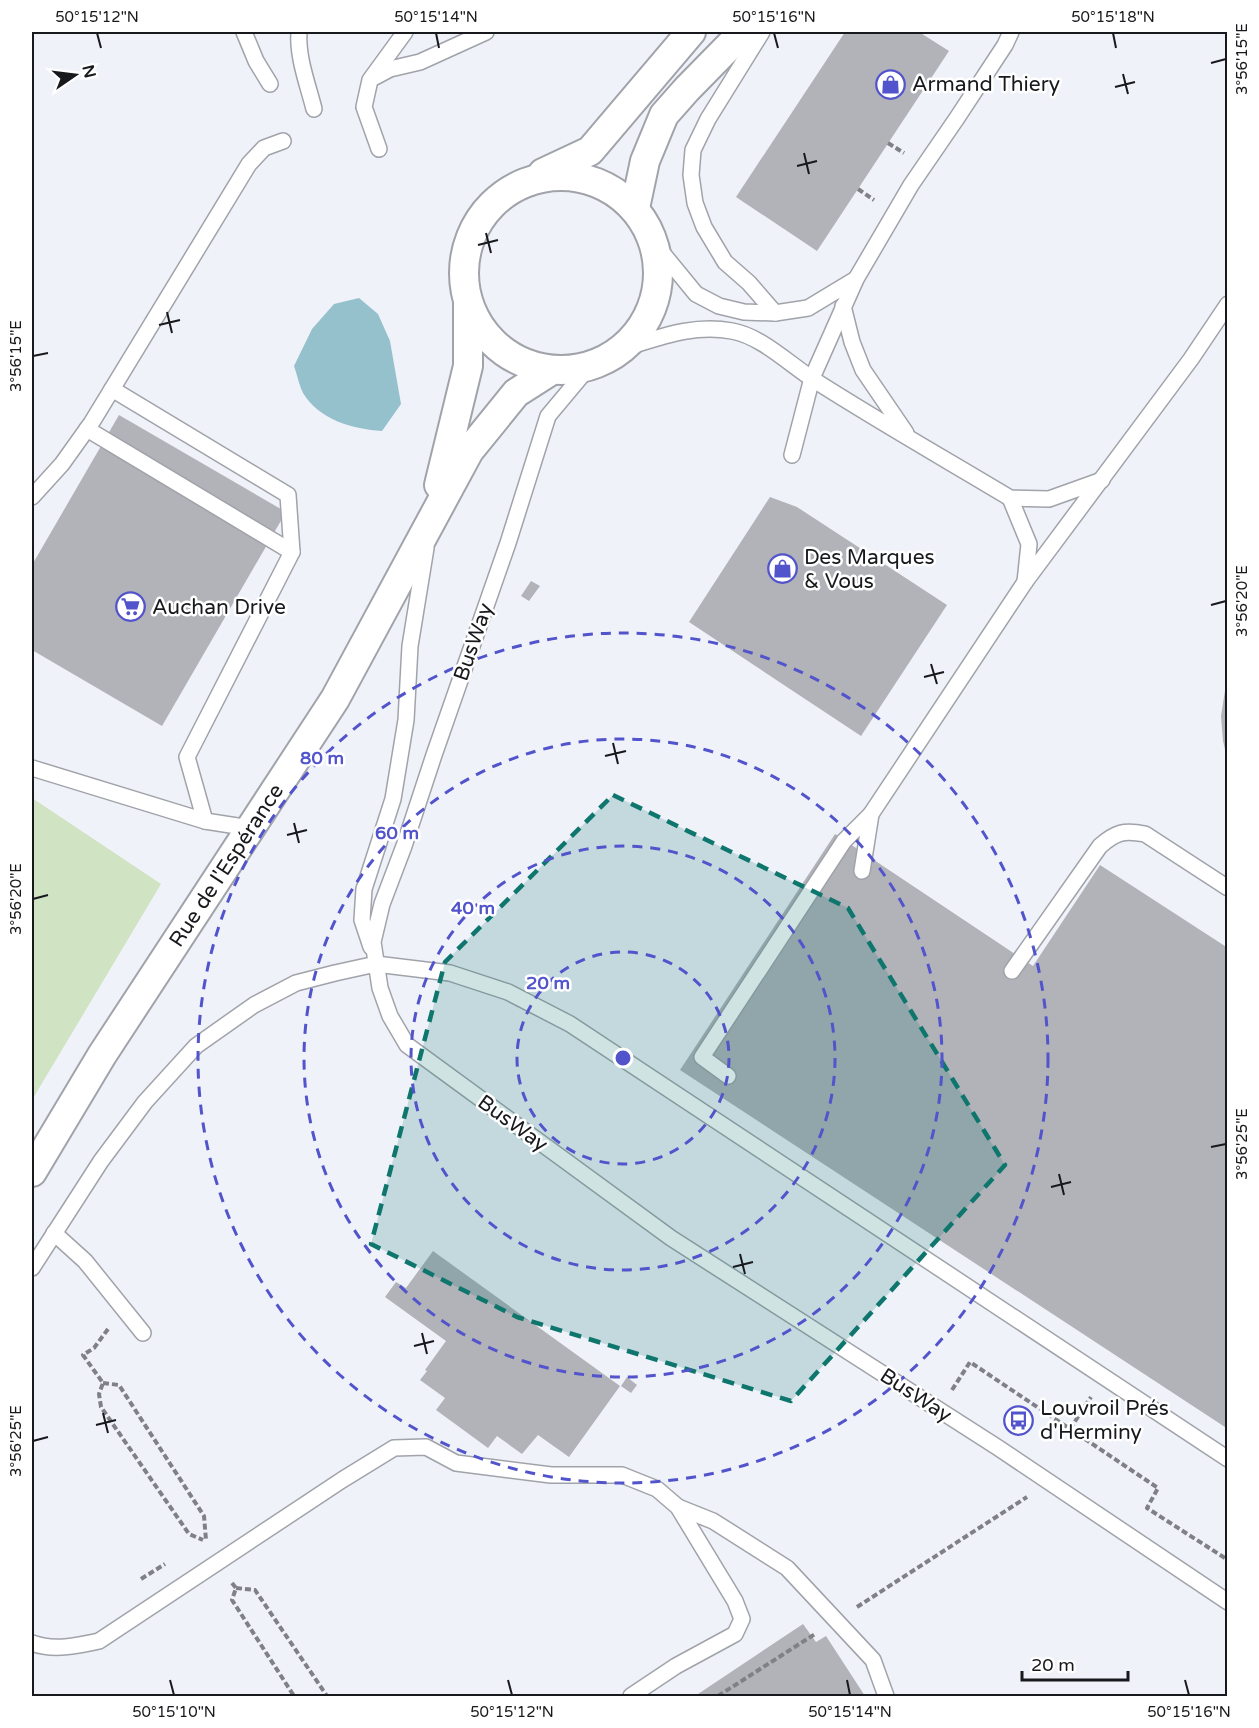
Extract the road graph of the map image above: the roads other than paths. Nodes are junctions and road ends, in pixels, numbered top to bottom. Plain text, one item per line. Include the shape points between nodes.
1 (244, 32) edge
2 (299, 32) edge
3 (405, 32) edge
4 (486, 32) edge
5 (691, 32) edge
6 (743, 32) edge
7 (762, 32) edge
8 (1011, 32) edge
9 (370, 80) junction
10 (270, 84) dead end
11 (314, 109) dead end
12 (283, 141) dead end
13 (380, 149) dead end
14 (531, 179) junction
15 (635, 208) junction
16 (655, 244) junction
17 (856, 279) junction
18 (468, 303) junction
19 (1227, 304) edge
20 (843, 306) junction
21 (775, 313) junction
22 (625, 348) junction
23 (589, 367) junction
24 (552, 370) junction
25 (812, 378) junction
26 (112, 389) junction
27 (87, 429) junction
28 (910, 439) junction
29 (792, 455) dead end
30 (1102, 480) junction
31 (32, 497) edge
32 (1010, 498) junction
33 (430, 522) junction
34 (292, 552) junction
35 (1025, 582) junction
36 (32, 768) edge
37 (871, 814) junction
38 (206, 821) junction
39 (250, 828) junction
40 (862, 871) dead end
41 (1227, 888) edge
42 (376, 964) junction
43 (1012, 971) dead end
44 (728, 1076) dead end
45 (32, 1172) edge
46 (54, 1233) junction
47 (32, 1268) edge
48 (143, 1333) dead end
49 (1227, 1459) edge
50 (678, 1507) junction
51 (1227, 1602) edge
52 (32, 1643) edge
53 (631, 1696) edge
54 (886, 1696) edge

1 - 10 lane
2 - 11 lane
3 - 9 lane
4 - 9 lane
5 - 14 street via 590,151
6 - 15 street via 664,116 645,161
7 - 21 lane via 708,118 693,150 691,175 694,203 725,262
8 - 17 lane
9 - 13 lane via 364,107
12 - 26 lane via 264,148 249,164
14 - 15 street via 569,174 605,185
14 - 18 street via 491,204 471,232 463,265
15 - 16 street
16 - 21 lane via 696,294 719,306
16 - 22 street via 659,282 648,318
17 - 20 lane
17 - 21 lane via 808,308
18 - 24 street via 487,337 516,360
18 - 33 street, Rue de l'Espérance via 468,366
19 - 30 lane
20 - 25 lane
20 - 28 lane via 863,370
22 - 23 street
22 - 25 lane via 672,333 705,328 735,331 767,346
23 - 24 street
23 - 42 lane, BusWay via 548,416 508,543 382,904 373,942
24 - 33 street, Rue de l'Espérance via 516,393 500,412 470,451
25 - 28 lane
25 - 29 lane
26 - 27 lane
26 - 34 lane via 288,495
27 - 31 lane
27 - 34 lane
28 - 32 lane
30 - 32 lane via 1049,499
30 - 35 lane
32 - 35 lane via 1029,544
33 - 39 street, Rue de l'Espérance via 335,699
33 - 42 lane via 410,646 406,720 393,799 364,889 362,920
34 - 38 lane via 187,757
35 - 37 lane
36 - 38 lane
37 - 40 lane
37 - 44 lane via 844,841 702,1057
38 - 39 lane
39 - 45 street, Rue de l'Espérance via 102,1055
41 - 43 lane via 1145,834 1129,831 1112,835 1100,846
42 - 46 lane via 297,983 254,1005 196,1046 145,1102 107,1152
42 - 49 lane via 450,973 508,992 570,1024
42 - 51 lane, BusWay via 383,998 407,1045 671,1238 997,1447
46 - 47 lane
46 - 48 lane via 85,1262
50 - 52 lane via 657,1489 622,1475 551,1475 456,1463 426,1447 394,1448 99,1641 72,1647
50 - 53 lane via 742,1619 735,1634
50 - 54 lane via 712,1521 787,1568 873,1660

